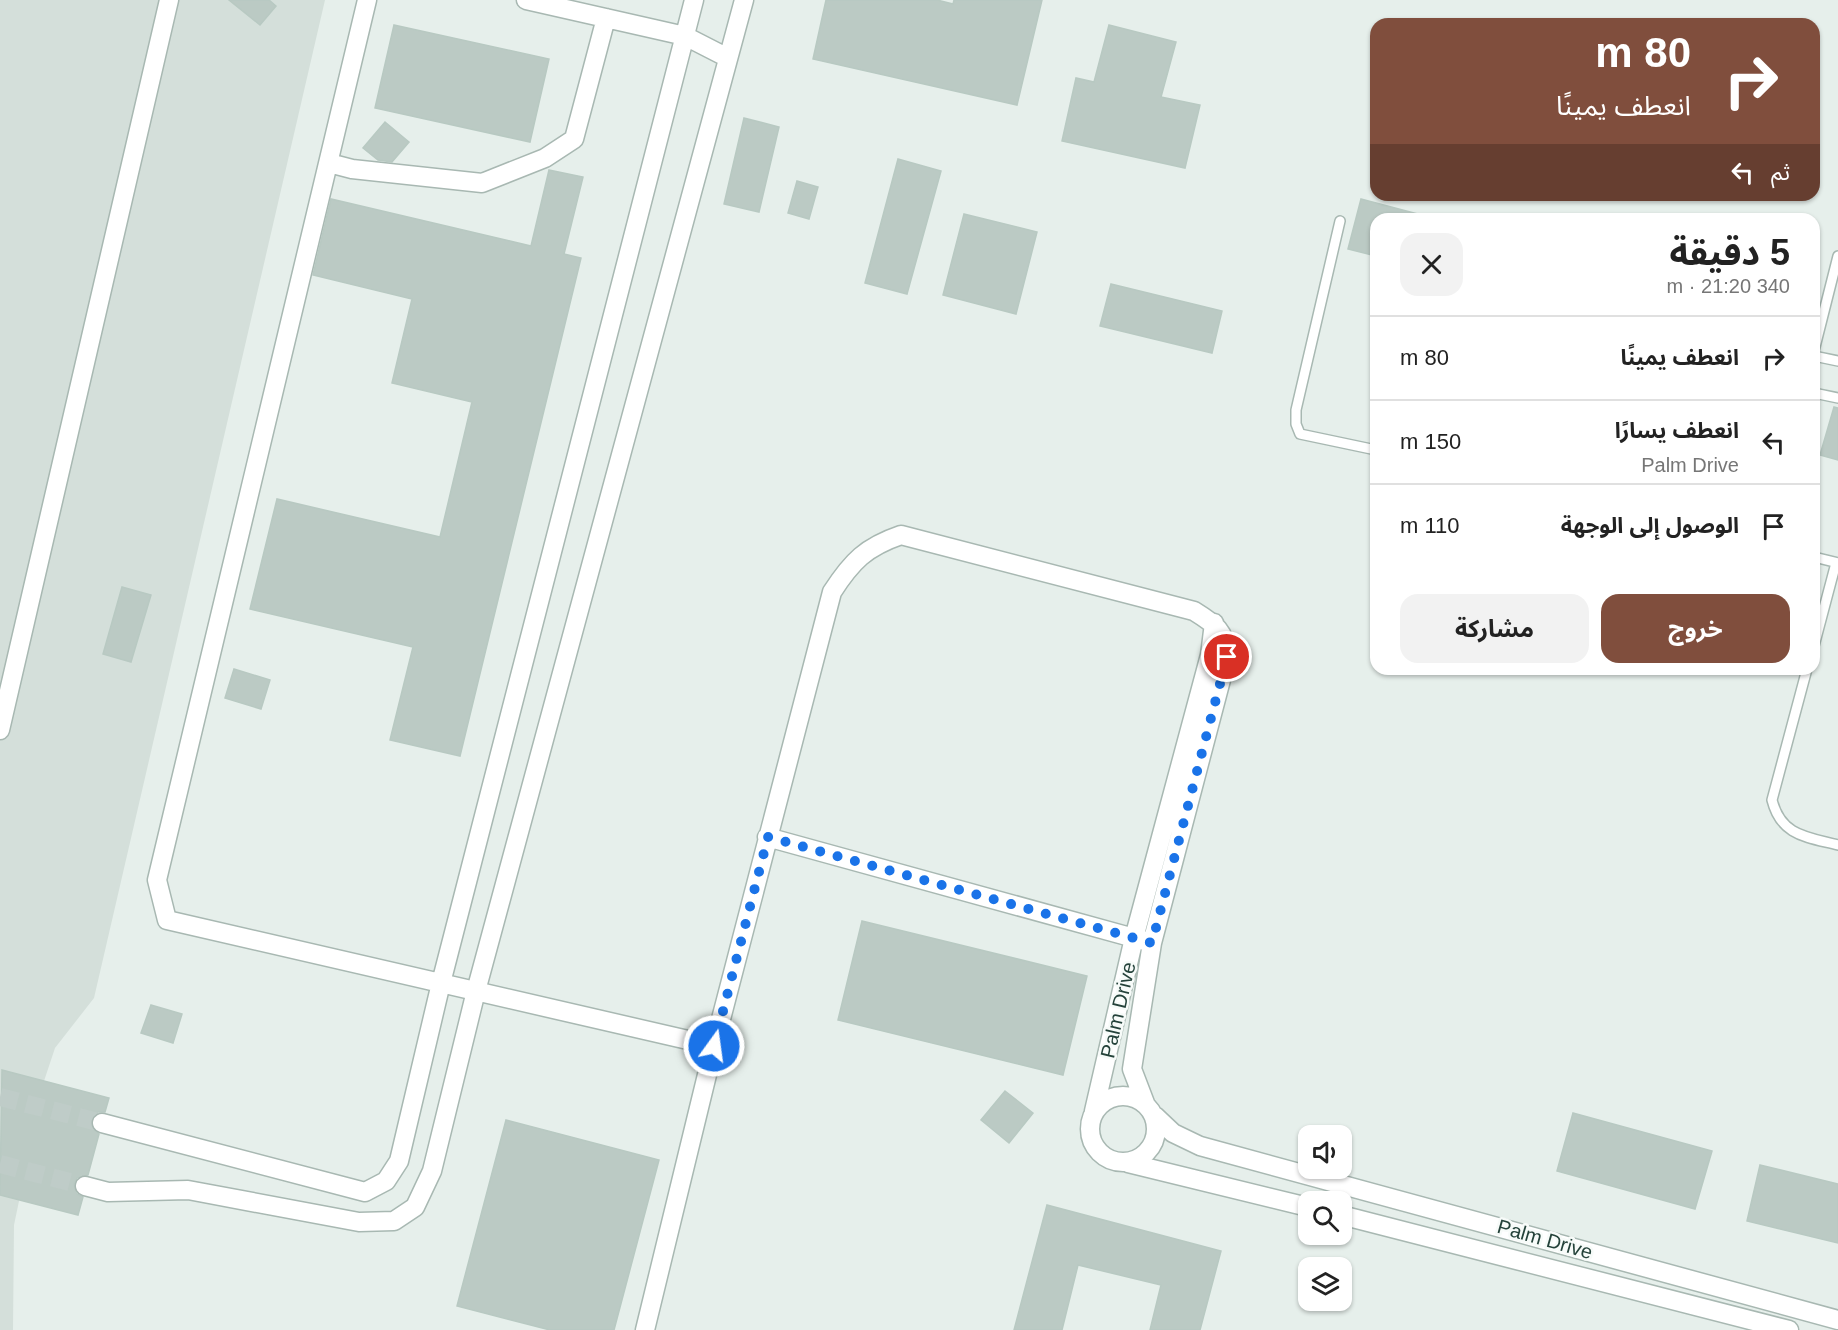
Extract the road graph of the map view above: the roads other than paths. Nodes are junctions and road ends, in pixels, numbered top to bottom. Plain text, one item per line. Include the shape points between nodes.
1 (169, 0) edge
2 (368, 0) edge
3 (526, 0) edge
4 (694, 0) edge
5 (744, 0) edge
6 (606, 18) junction
7 (685, 36) junction
8 (728, 58) junction
9 (328, 163) junction
10 (1340, 221) dead end
11 (1838, 256) edge
12 (1820, 327) edge
13 (1820, 357) edge
14 (1838, 361) edge
15 (1820, 394) edge
16 (1838, 398) edge
17 (1370, 449) edge
18 (1820, 559) edge
19 (1837, 563) edge
20 (1214, 623) junction
21 (1820, 624) edge
22 (1806, 675) edge
23 (0, 730) edge
24 (768, 837) junction
25 (1838, 844) edge
26 (1134, 938) junction
27 (1152, 943) junction
28 (441, 983) junction
29 (476, 991) junction
30 (714, 1046) junction
31 (1150, 1109) junction
32 (1094, 1111) junction
33 (102, 1124) tunnel mouth
34 (1128, 1163) junction
35 (86, 1186) tunnel mouth
36 (1298, 1205) edge
37 (1352, 1218) edge
38 (1838, 1320) edge
39 (645, 1330) edge
40 (1789, 1330) edge

1 - 23 street
2 - 9 street
3 - 6 street
4 - 7 street
5 - 8 street
6 - 7 street
6 - 9 street via 574,139 545,158 482,183 352,170
7 - 8 street
7 - 28 street
8 - 29 street
9 - 28 street via 157,880 167,920
10 - 17 lane via 1296,424 1300,434
11 - 12 lane
13 - 14 lane
15 - 16 lane
18 - 19 lane
19 - 21 lane
20 - 24 street via 1194,611 901,534 877,543 851,564 832,592
20 - 26 street, Palm Drive via 1210,655
20 - 27 street, Palm Drive via 1227,640 1227,657
22 - 25 lane via 1772,800 1783,825 1795,833
24 - 26 street
24 - 30 street
26 - 27 street
26 - 32 street, Palm Drive
27 - 31 street, Palm Drive via 1132,1069
28 - 29 street
28 - 33 street via 399,1161 386,1181 365,1192
29 - 30 street
29 - 35 street via 432,1171 415,1207 394,1221 359,1222 188,1190 108,1192
30 - 39 street
31 - 32 street, Palm Drive via 1126,1095 1107,1099
31 - 34 street, Palm Drive via 1156,1137 1148,1152
31 - 38 street, Palm Drive via 1173,1133 1200,1146
32 - 34 street, Palm Drive via 1089,1133 1098,1153 1114,1162
34 - 36 street, Palm Drive
37 - 40 street, Palm Drive

